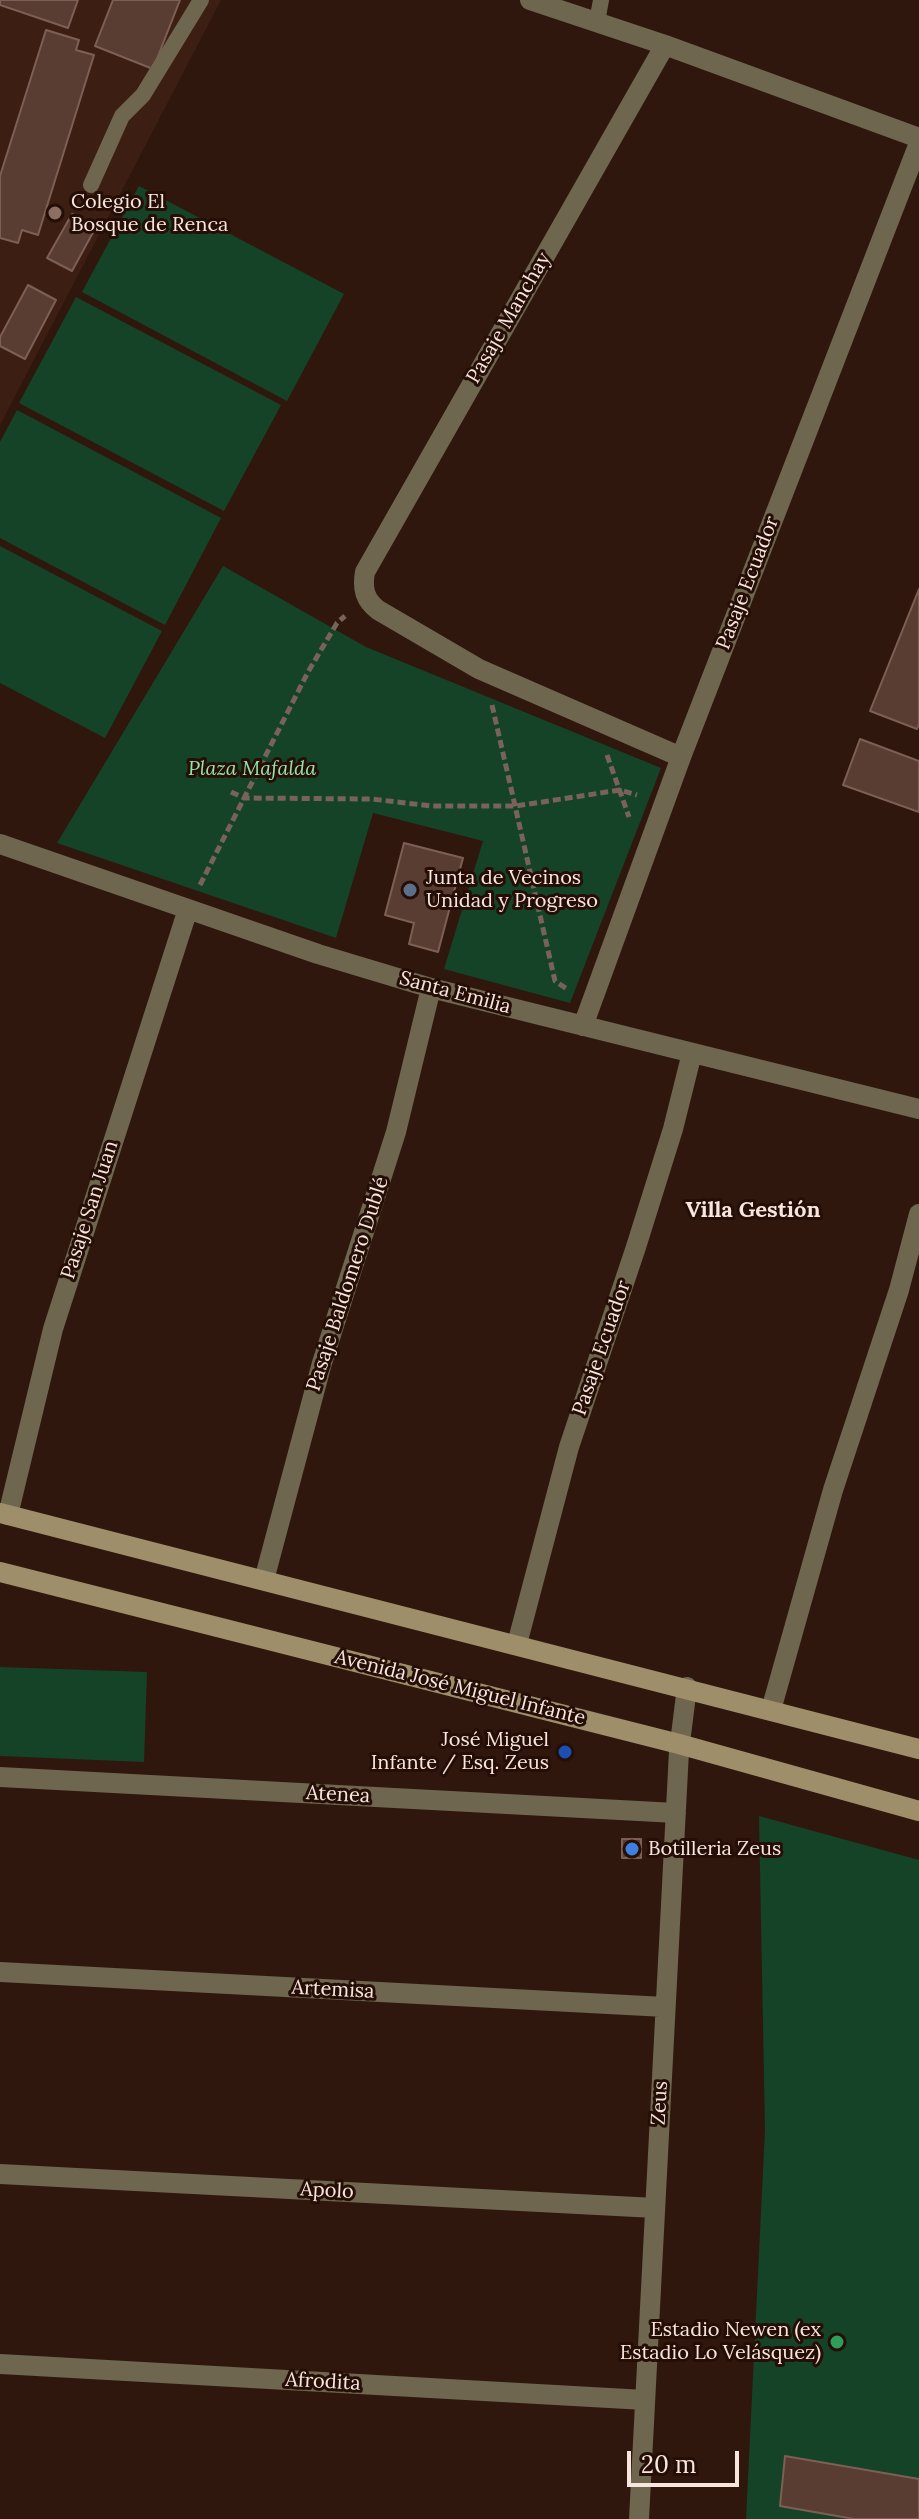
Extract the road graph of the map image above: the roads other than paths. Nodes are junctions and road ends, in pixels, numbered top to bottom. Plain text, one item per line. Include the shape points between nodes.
1 (201, 0) edge
2 (530, 0) edge
3 (601, 0) edge
4 (597, 22) junction
5 (665, 45) junction
6 (919, 140) edge
7 (91, 185) dead end
8 (681, 757) junction
9 (0, 844) edge
10 (188, 909) junction
11 (431, 988) junction
12 (583, 1026) junction
13 (692, 1053) junction
14 (919, 1109) edge
15 (919, 1214) edge
16 (4, 1514) edge
17 (0, 1572) edge
18 (264, 1580) junction
19 (517, 1644) junction
20 (687, 1687) junction
21 (771, 1710) junction
22 (679, 1744) junction
23 (919, 1749) edge
24 (0, 1777) edge
25 (919, 1811) edge
26 (676, 1813) junction
27 (0, 1972) edge
28 (665, 2007) junction
29 (0, 2174) edge
30 (655, 2208) junction
31 (0, 2364) edge
32 (645, 2400) junction
33 (639, 2519) edge

1 - 7 lane via 143,95 122,116
2 - 4 street
3 - 4 lane
4 - 5 street
5 - 6 street
5 - 8 street, Pasaje Manchay via 365,572 363,584 378,610 479,669
6 - 8 street, Pasaje Ecuador
8 - 12 street, Pasaje Ecuador
9 - 10 street, Santa Emilia
10 - 11 street, Santa Emilia
10 - 16 street, Pasaje San Juan via 61,1300
11 - 12 street, Santa Emilia
11 - 18 street, Pasaje Baldomero Dublé via 396,1132 314,1390
12 - 13 street, Santa Emilia
13 - 14 street, Santa Emilia
13 - 19 street, Pasaje Ecuador via 673,1129 569,1447
15 - 21 street
16 - 18 main road
17 - 22 main road, Avenida José Miguel Infante
18 - 19 main road
19 - 20 main road
20 - 21 main road
20 - 22 street, Zeus
21 - 23 main road
22 - 25 main road, Avenida José Miguel Infante
22 - 26 street, Zeus
24 - 26 street, Atenea
26 - 28 street, Zeus
27 - 28 street, Artemisa
28 - 30 street, Zeus
29 - 30 street, Apolo
30 - 32 street, Zeus
31 - 32 street, Afrodita
32 - 33 street, Zeus

